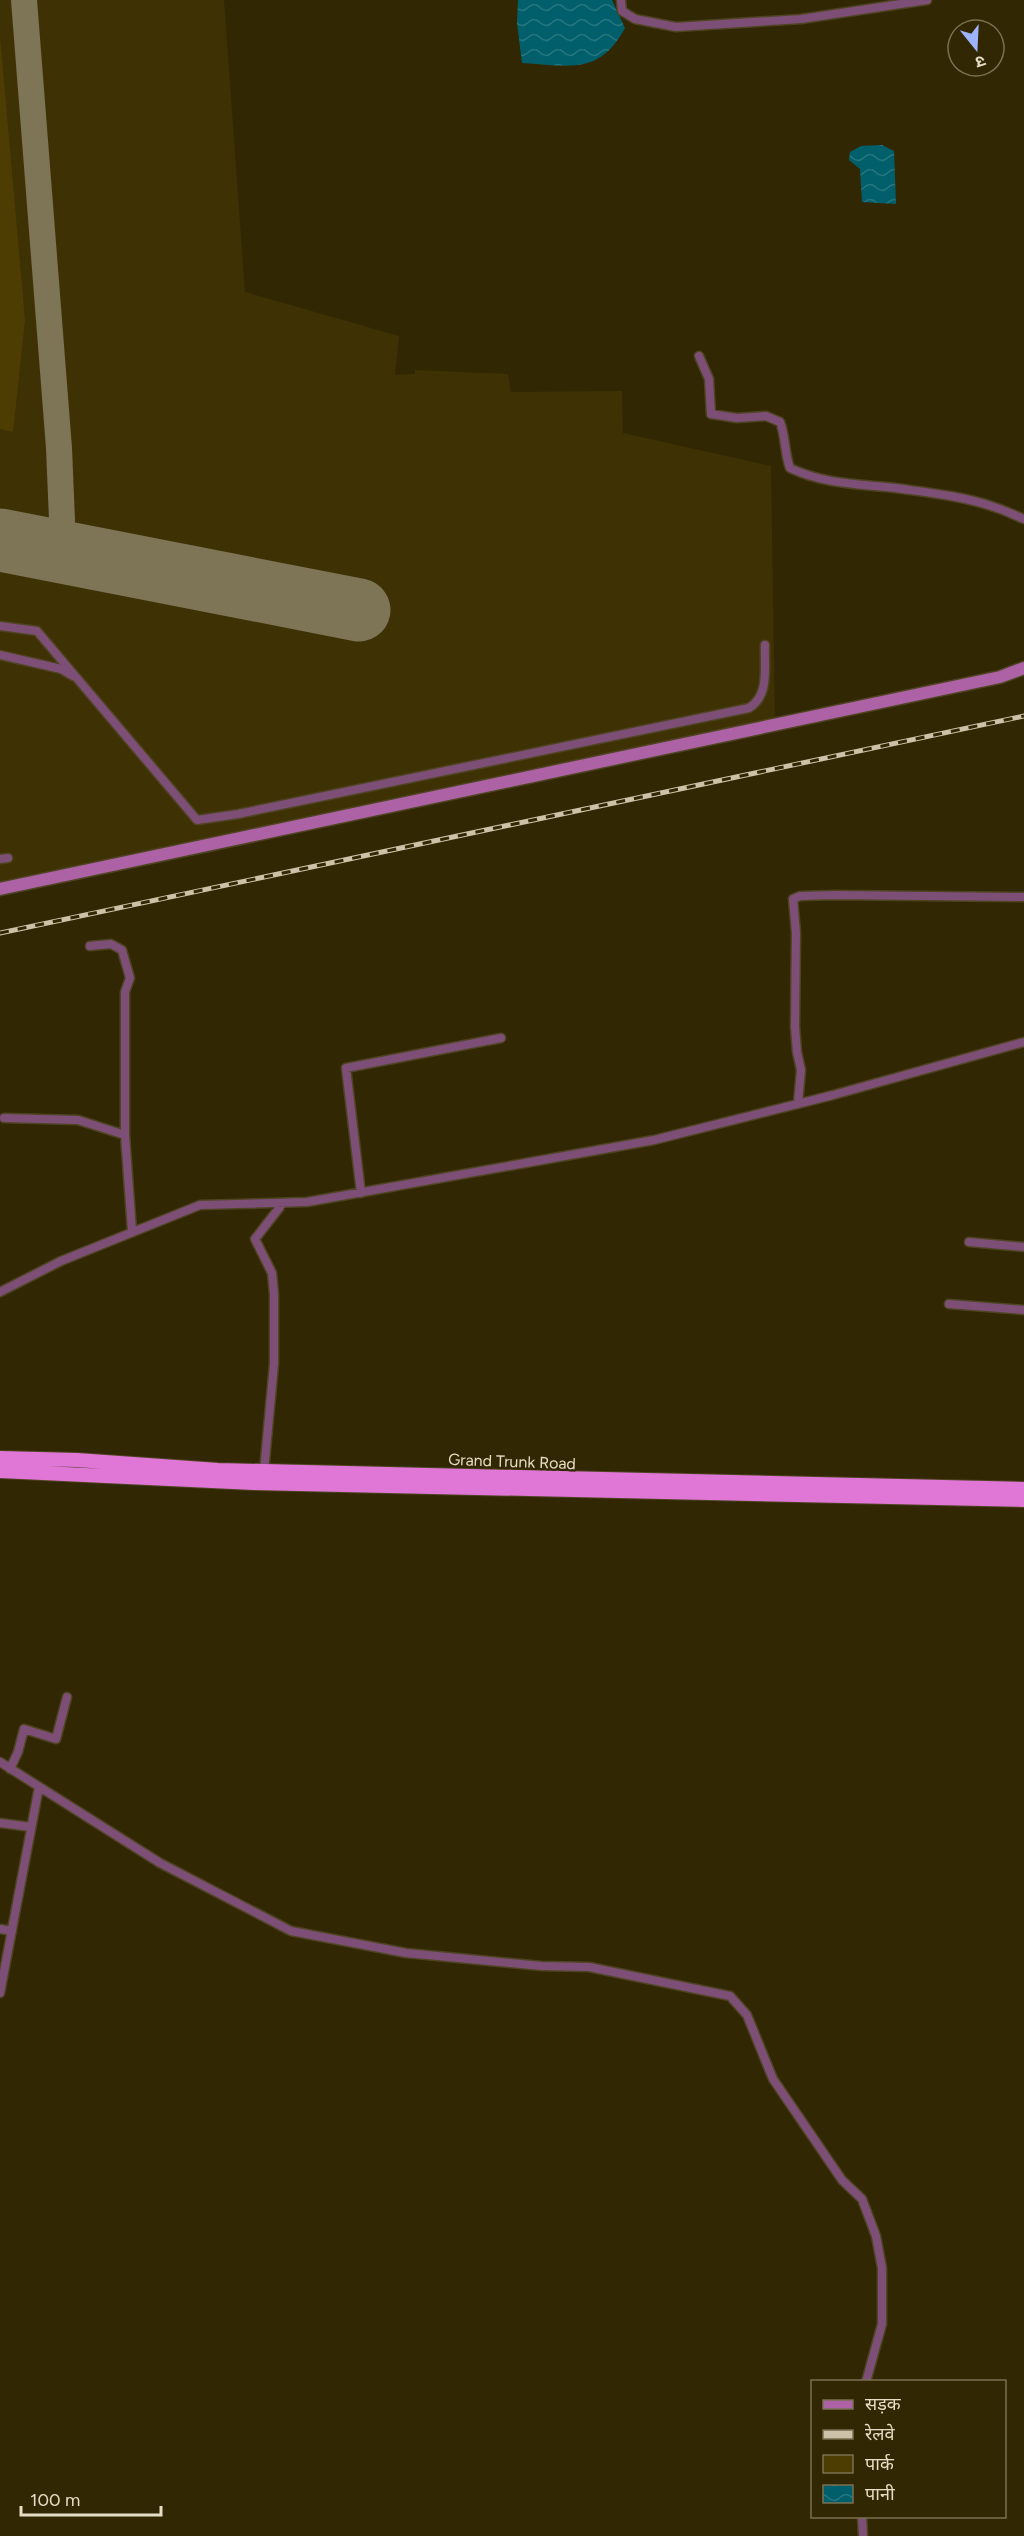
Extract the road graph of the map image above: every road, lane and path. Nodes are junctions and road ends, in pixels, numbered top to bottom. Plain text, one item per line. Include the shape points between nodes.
1 (621, 0) edge
2 (927, 0) edge
3 (699, 356) dead end
4 (1024, 519) edge
5 (0, 626) edge
6 (765, 645) dead end
7 (0, 656) edge
8 (1024, 668) edge
9 (81, 681) junction
10 (0, 889) edge
11 (1024, 897) edge
12 (90, 946) dead end
13 (501, 1038) dead end
14 (1024, 1042) edge
15 (798, 1103) junction
16 (4, 1118) dead end
17 (125, 1135) junction
18 (361, 1193) junction
19 (283, 1203) junction
20 (132, 1231) junction
21 (969, 1242) dead end
22 (1024, 1247) edge
23 (0, 1292) edge
24 (949, 1304) dead end
25 (1024, 1310) edge
26 (0, 1458) edge
27 (0, 1471) edge
28 (264, 1472) junction
29 (1024, 1489) edge
30 (1024, 1500) edge
31 (67, 1697) dead end
32 (0, 1762) edge
33 (10, 1769) junction
34 (39, 1787) junction
35 (0, 1823) edge
36 (31, 1827) junction
37 (0, 1929) edge
38 (12, 1931) junction
39 (0, 1993) edge
40 (867, 2380) edge
41 (862, 2518) edge
42 (863, 2536) edge

1 - 2 street via 622,11 635,19 675,27 801,19
3 - 4 street via 709,379 711,414 736,418 766,416 780,422 790,468 806,476 837,482 968,500
5 - 9 street via 38,631
6 - 9 street via 764,689 760,702 749,708 197,820
7 - 9 street via 61,669
8 - 10 main road via 798,721
11 - 15 street via 835,895 793,899 795,1027 801,1070
12 - 17 street via 111,944 122,950 130,978 125,992
13 - 18 street via 346,1068
14 - 15 street
15 - 18 street via 654,1140
16 - 17 street via 78,1120
17 - 20 street
18 - 19 street
19 - 20 street via 200,1205
19 - 28 street via 255,1239 272,1274 273,1294 274,1364
20 - 23 street
21 - 22 street
24 - 25 street
26 - 28 highway, Grand Trunk Road
27 - 30 highway, Grand Trunk Road via 254,1483
28 - 29 highway, Grand Trunk Road
31 - 33 street via 56,1739 24,1729
32 - 33 street
33 - 34 street
34 - 36 street
34 - 40 street via 160,1863 291,1931 406,1953 589,1967 730,1996 747,2014 773,2079 842,2180 862,2199 876,2236 882,2268 882,2324
35 - 36 street
36 - 38 street
37 - 38 street
38 - 39 street
41 - 42 street

